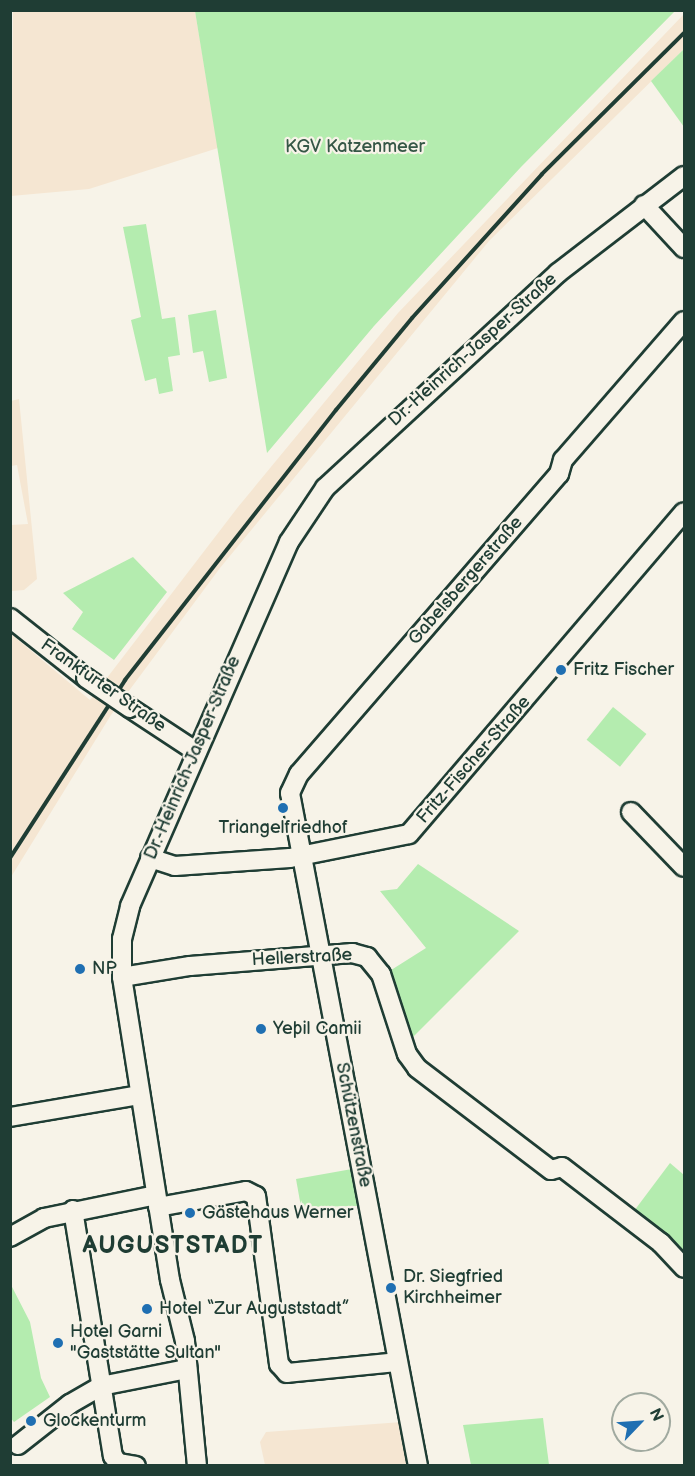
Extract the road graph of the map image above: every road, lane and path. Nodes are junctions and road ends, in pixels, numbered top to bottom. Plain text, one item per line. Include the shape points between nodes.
1 (684, 176) edge
2 (644, 205) junction
3 (684, 248) edge
4 (684, 321) edge
5 (684, 512) edge
6 (10, 618) edge
7 (197, 752) junction
8 (631, 812) dead end
9 (302, 856) junction
10 (150, 858) junction
11 (684, 867) edge
12 (321, 956) junction
13 (123, 977) junction
14 (140, 1095) junction
15 (10, 1117) edge
16 (157, 1201) junction
17 (73, 1210) junction
18 (10, 1237) edge
19 (684, 1268) edge
20 (397, 1362) junction
21 (187, 1369) junction
22 (101, 1386) junction
23 (18, 1445) dead end
24 (127, 1464) edge
25 (197, 1466) edge
26 (418, 1466) edge

1 - 2 street, Dr.-Heinrich-Jasper-Straße
2 - 3 street
2 - 7 street, Dr.-Heinrich-Jasper-Straße via 590,246 477,344 326,488 289,542
4 - 9 street, Gabelsbergerstraße via 563,460 559,474 299,774 290,793
5 - 9 street, Fritz-Fischer-Straße via 565,656 409,834
6 - 7 street, Frankfurter Straße, bridge via 86,678
7 - 10 street, Dr.-Heinrich-Jasper-Straße
8 - 11 street
9 - 10 street, Fritz-Fischer-Straße via 175,866
9 - 12 street, Schützenstraße
10 - 13 street, Dr.-Heinrich-Jasper-Straße via 124,924
12 - 13 street, Hellerstraße via 190,966
12 - 19 street, Hellerstraße via 352,953 374,962 411,1061 550,1170 562,1167 661,1243
12 - 20 street, Schützenstraße
13 - 14 street, Dr.-Heinrich-Jasper-Straße
14 - 15 street
14 - 16 street, Dr.-Heinrich-Jasper-Straße
16 - 17 street
16 - 20 street via 246,1191 256,1196 282,1369 307,1372
16 - 21 street, Dr.-Heinrich-Jasper-Straße via 170,1280 180,1310
17 - 18 street via 34,1222
17 - 22 street
20 - 26 street, Schützenstraße
21 - 22 street
21 - 25 street, Dr.-Heinrich-Jasper-Straße
22 - 23 street via 70,1404
22 - 24 street via 112,1456

